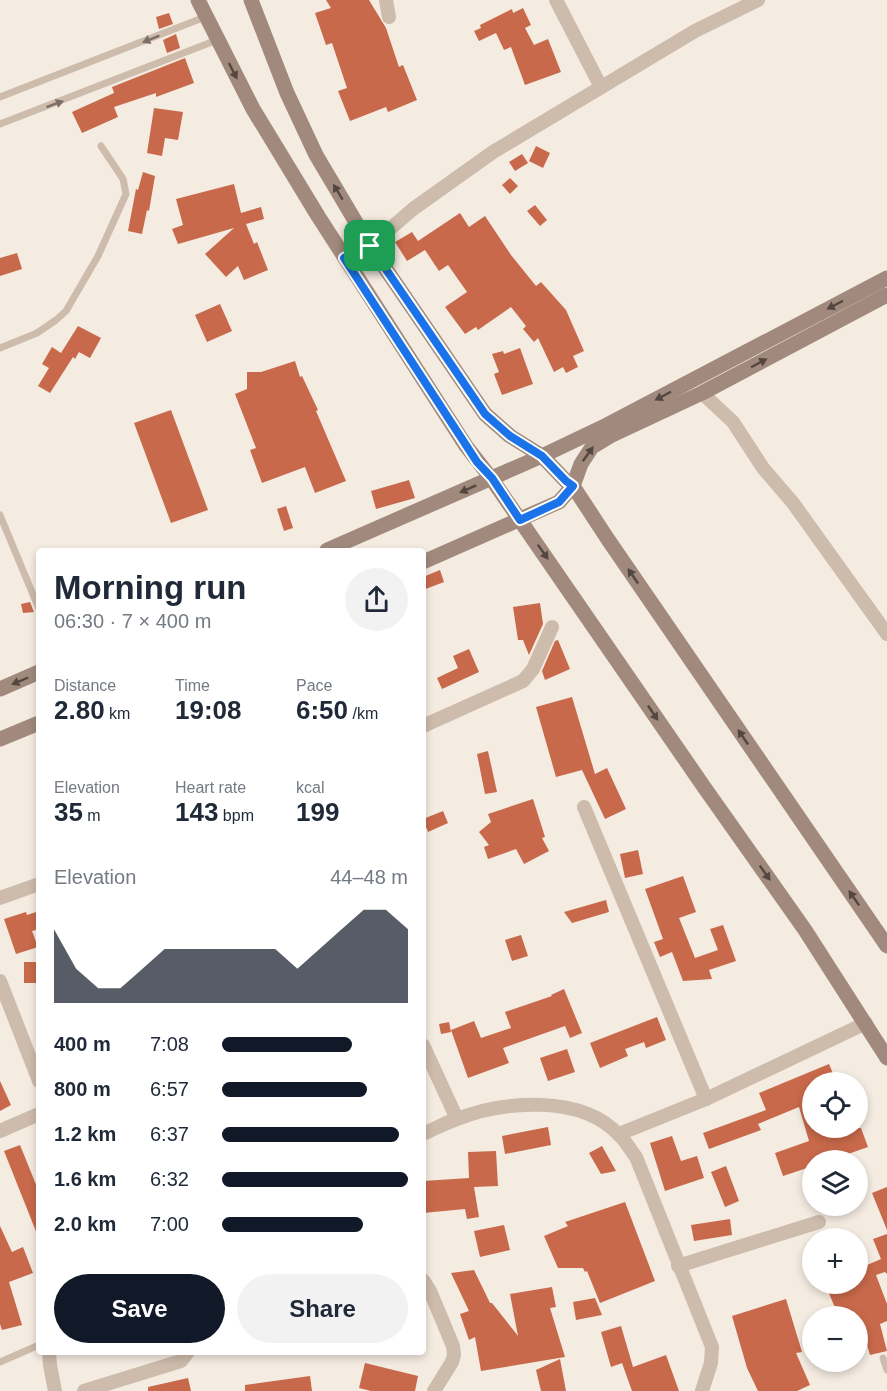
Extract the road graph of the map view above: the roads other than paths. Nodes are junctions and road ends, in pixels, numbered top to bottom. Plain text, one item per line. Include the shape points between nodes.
1 (198, 0) edge
2 (250, 0) edge
3 (386, 0) edge
4 (556, 0) edge
5 (758, 0) edge
6 (205, 17) junction
7 (389, 17) dead end
8 (217, 40) junction
9 (602, 87) junction
10 (0, 97) edge
11 (0, 124) edge
12 (101, 146) dead end
13 (370, 246) junction
14 (344, 258) junction
15 (887, 278) edge
16 (887, 295) edge
17 (0, 348) edge
18 (702, 393) junction
19 (542, 456) junction
20 (492, 478) junction
21 (573, 486) junction
22 (0, 515) edge
23 (520, 520) junction
24 (332, 548) edge
25 (426, 561) edge
26 (36, 602) edge
27 (552, 627) dead end
28 (887, 634) edge
29 (36, 673) edge
30 (0, 689) edge
31 (36, 724) edge
32 (426, 725) edge
33 (0, 739) edge
34 (584, 807) dead end
35 (36, 885) edge
36 (0, 898) edge
37 (887, 946) edge
38 (0, 981) edge
39 (866, 1023) junction
40 (426, 1052) edge
41 (887, 1058) edge
42 (36, 1073) edge
43 (706, 1099) junction
44 (36, 1115) edge
45 (457, 1119) junction
46 (0, 1131) edge
47 (426, 1133) edge
48 (619, 1134) junction
49 (819, 1222) dead end
50 (678, 1266) junction
51 (426, 1285) edge
52 (36, 1346) edge
53 (50, 1355) edge
54 (186, 1355) edge
55 (883, 1358) dead end
56 (0, 1362) edge
57 (887, 1370) edge
58 (55, 1391) edge
59 (84, 1391) edge
60 (434, 1391) edge
61 (702, 1391) edge

1 - 6 street
13 -> 2 street via 316,155
3 - 7 street
4 - 9 street
5 - 9 street via 695,31
6 - 8 street
6 -> 10 lane
11 -> 8 lane
8 -> 14 street via 253,109
9 - 13 street via 493,152 413,209
12 - 17 lane via 123,179 126,194 98,256 66,311 37,333
13 - 14 street
13 - 19 street via 485,414
14 - 20 street via 466,446
15 -> 19 street
18 -> 16 street
21 -> 18 street via 592,447
18 - 28 street via 733,422
19 - 20 street
19 - 21 street
20 - 23 street
20 -> 24 street
21 - 23 street via 559,502
37 -> 21 street
22 - 26 lane
23 - 25 street
23 -> 39 street via 806,930
27 - 32 street via 533,669 523,681
29 -> 30 street
31 - 33 street
34 - 43 street
35 - 36 street
38 - 42 street
39 - 41 street
39 - 43 street
40 - 45 street
43 - 48 street
44 - 46 street
45 - 47 street
45 - 48 street via 515,1106 550,1105 597,1118
48 - 50 street via 636,1157
49 - 50 street
50 - 61 street via 712,1347
51 - 60 street via 454,1355
52 - 56 lane
53 - 58 street
54 - 59 street via 181,1361
55 - 57 lane

